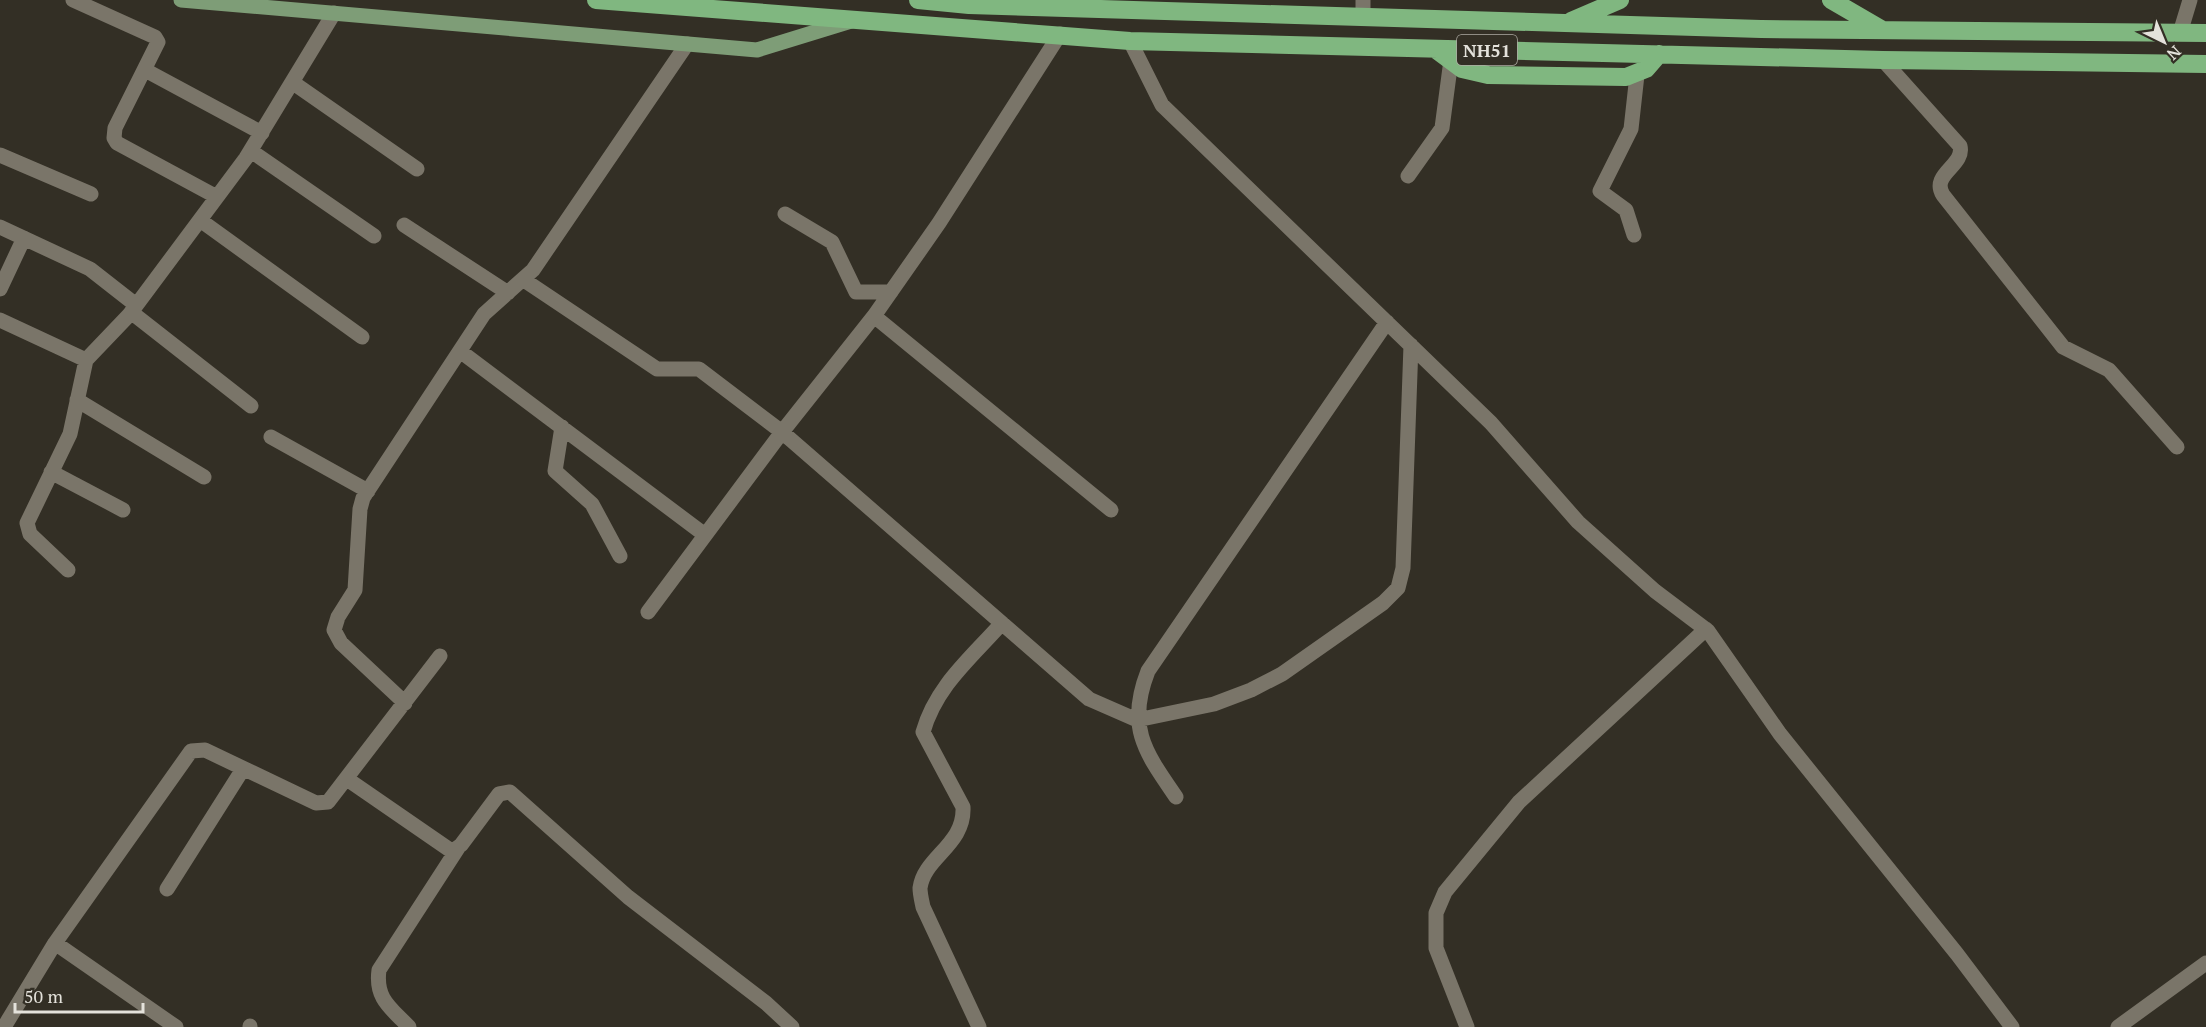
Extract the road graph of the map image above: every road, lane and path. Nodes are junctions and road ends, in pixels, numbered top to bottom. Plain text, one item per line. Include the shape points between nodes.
1 (73, 0) edge
2 (181, 0) edge
3 (596, 0) edge
4 (918, 0) edge
5 (1620, 0) edge
6 (1831, 0) edge
7 (2190, 0) edge
8 (1022, 3) edge
9 (1145, 5) edge
10 (1363, 9) edge
11 (334, 14) junction
12 (857, 20) junction
13 (1567, 23) junction
14 (1884, 30) junction
15 (2180, 33) junction
16 (2206, 33) edge
17 (1060, 34) junction
18 (1130, 41) junction
19 (687, 44) junction
20 (1435, 49) junction
21 (1659, 54) junction
22 (1451, 60) junction
23 (1883, 60) junction
24 (2206, 64) edge
25 (145, 70) junction
26 (1637, 75) junction
27 (292, 82) junction
28 (262, 133) junction
29 (251, 151) junction
30 (0, 155) edge
31 (417, 169) dead end
32 (1408, 176) dead end
33 (91, 194) dead end
34 (217, 197) junction
35 (785, 214) dead end
36 (200, 220) junction
37 (404, 225) dead end
38 (0, 227) edge
39 (1634, 235) dead end
40 (374, 236) dead end
41 (24, 238) junction
42 (524, 280) junction
43 (0, 289) edge
44 (891, 292) junction
45 (508, 293) junction
46 (134, 308) junction
47 (874, 316) junction
48 (0, 320) edge
49 (1387, 322) junction
50 (362, 337) dead end
51 (1410, 345) junction
52 (460, 351) junction
53 (86, 360) junction
54 (77, 400) junction
55 (251, 406) dead end
56 (561, 427) junction
57 (782, 432) junction
58 (271, 437) dead end
59 (2177, 447) dead end
60 (51, 472) junction
61 (204, 477) dead end
62 (368, 490) junction
63 (123, 510) dead end
64 (1111, 510) dead end
65 (705, 535) junction
66 (620, 556) dead end
67 (68, 570) dead end
68 (648, 612) dead end
69 (1002, 623) junction
70 (1706, 629) junction
71 (440, 656) dead end
72 (405, 703) junction
73 (1137, 720) junction
74 (243, 769) junction
75 (347, 780) junction
76 (1176, 797) dead end
77 (458, 848) junction
78 (167, 889) dead end
79 (56, 943) junction
80 (2206, 963) edge
81 (9, 1025) edge
82 (176, 1027) edge
83 (410, 1027) edge
84 (792, 1027) edge
85 (979, 1027) edge
86 (1467, 1027) edge
87 (2012, 1027) edge
88 (2118, 1027) edge

1 - 25 street via 155,37 158,46
2 - 11 main road
3 - 12 highway, NH51
4 - 8 highway, NH51
5 - 13 highway
6 - 14 highway
7 - 15 street
8 - 9 highway, NH51
9 - 10 highway, NH51
10 - 13 highway, NH51
11 - 19 main road
11 - 27 street
12 - 17 highway, NH51
12 - 19 main road via 758,50
13 - 14 highway, NH51
14 - 15 highway, NH51
15 - 16 highway, NH51
17 - 18 highway, NH51
17 - 44 street
18 - 20 highway, NH51
18 - 49 street via 1162,105
19 - 42 street
20 - 21 highway, NH51
20 - 22 highway
21 - 23 highway, NH51
21 - 26 highway
22 - 26 highway via 1462,69 1488,75
22 - 32 street via 1442,129
23 - 24 highway, NH51
23 - 59 street via 1960,146 1960,154 1941,179 1943,195 2063,347 2109,370
25 - 28 street
25 - 34 street via 115,128 114,138
26 - 39 street via 1631,129 1600,191 1626,210
27 - 28 street
27 - 31 street
28 - 29 street
29 - 34 street
29 - 40 street
30 - 33 street
34 - 36 street
35 - 44 street via 832,242 856,292
36 - 46 street
36 - 50 street
37 - 45 street
38 - 41 street
41 - 43 street
41 - 46 street via 95,272
42 - 45 street
42 - 57 street via 657,369 699,369
44 - 47 street
45 - 52 street via 488,309
46 - 53 street
46 - 55 street
47 - 57 street
47 - 64 street
48 - 53 street
49 - 51 street
49 - 73 street via 1155,657 1142,686
51 - 70 street via 1494,427 1578,522 1660,595
51 - 73 street via 1403,568 1398,588 1383,603 1260,686 1214,704
52 - 56 street
52 - 62 street
53 - 54 street
54 - 60 street via 70,434
54 - 61 street
56 - 65 street
56 - 66 street via 555,471 595,508
57 - 65 street
57 - 69 street
58 - 62 street
60 - 63 street
60 - 67 street via 29,516 27,530
62 - 72 street via 360,509 355,593 334,630 341,643
65 - 68 street
69 - 73 street via 1095,703
69 - 85 street via 941,691 923,732 963,807 958,834 920,888 923,907
70 - 86 street via 1518,802 1445,892 1436,914 1436,948
70 - 87 street via 1780,734
71 - 72 street
72 - 75 street
73 - 76 street via 1147,753
74 - 75 street via 319,804 332,799
74 - 78 street
74 - 79 street via 205,750 191,751
75 - 77 street via 446,848
77 - 83 street via 380,970 377,985 382,998
77 - 84 street via 499,794 510,792 628,897
79 - 81 street
79 - 82 street
80 - 88 street

